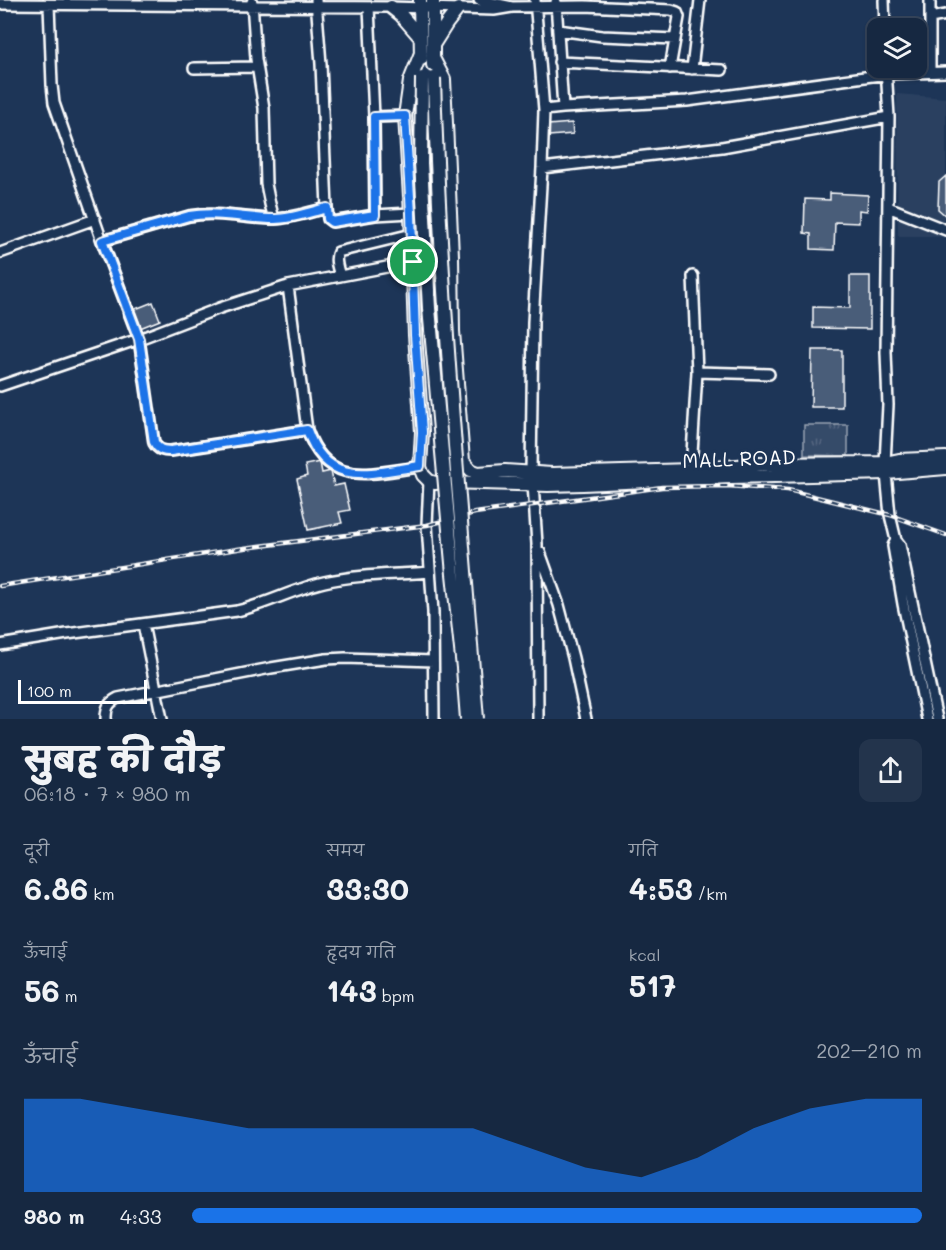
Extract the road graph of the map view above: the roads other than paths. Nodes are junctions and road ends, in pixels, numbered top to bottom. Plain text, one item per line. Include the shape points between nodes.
1 (478, 0) edge
2 (699, 0) edge
3 (884, 0) edge
4 (930, 0) edge
5 (124, 3) edge
6 (252, 3) edge
7 (316, 3) edge
8 (535, 3) edge
9 (556, 3) edge
10 (0, 4) edge
11 (426, 4) edge
12 (50, 5) junction
13 (369, 7) junction
14 (391, 7) junction
15 (512, 7) junction
16 (458, 9) junction
17 (946, 15) edge
18 (885, 18) edge
19 (930, 18) junction
20 (558, 30) junction
21 (420, 37) junction
22 (675, 39) junction
23 (433, 45) junction
24 (421, 53) junction
25 (433, 58) junction
26 (560, 62) junction
27 (256, 67) junction
28 (194, 68) dead end
29 (670, 68) junction
30 (692, 69) junction
31 (722, 70) dead end
32 (927, 72) edge
33 (930, 72) junction
34 (946, 72) edge
35 (867, 74) edge
36 (428, 78) junction
37 (887, 78) edge
38 (562, 108) junction
39 (544, 111) junction
40 (405, 116) junction
41 (374, 117) junction
42 (889, 117) junction
43 (542, 168) junction
44 (888, 207) junction
45 (327, 208) junction
46 (411, 213) junction
47 (375, 215) junction
48 (95, 219) junction
49 (274, 219) junction
50 (946, 230) edge
51 (412, 234) junction
52 (102, 241) junction
53 (0, 254) edge
54 (452, 256) junction
55 (413, 262) junction
56 (340, 276) junction
57 (693, 276) dead end
58 (288, 286) junction
59 (139, 339) junction
60 (697, 372) junction
61 (769, 374) dead end
62 (0, 386) edge
63 (307, 430) junction
64 (946, 458) edge
65 (420, 466) junction
66 (885, 468) junction
67 (946, 468) edge
68 (691, 470) junction
69 (532, 478) junction
70 (429, 481) junction
71 (896, 540) junction
72 (537, 544) junction
73 (430, 572) junction
74 (143, 624) junction
75 (0, 645) edge
76 (433, 662) junction
77 (157, 691) junction
78 (106, 719) edge
79 (162, 719) edge
80 (434, 719) edge
81 (467, 719) edge
82 (477, 719) edge
83 (538, 719) edge
84 (586, 719) edge
85 (927, 719) edge
86 (937, 719) edge

1 - 15 street
2 - 30 street
3 - 18 street
4 - 19 street
5 - 6 street
5 - 12 street
6 - 7 street
6 - 27 street
7 - 13 street
7 - 45 street
8 - 9 street
8 - 15 street
8 - 39 street
9 - 20 street
9 - 22 street via 671,10 680,17
10 - 12 street
11 - 14 street
11 - 16 street
11 - 21 main road
11 - 23 main road
12 - 48 street via 52,94
13 - 14 street
13 - 41 street
14 - 21 main road
15 - 16 street
16 - 23 main road
17 - 19 street
19 - 33 street
20 - 22 street
20 - 26 street
21 - 24 main road
22 - 29 street
23 - 25 main road
24 - 36 main road
24 - 40 main road via 410,81
25 - 36 main road
25 - 54 main road via 444,79
26 - 29 street
26 - 38 street
27 - 28 street
27 - 49 street via 264,108 266,184
29 - 30 street
30 - 31 street
32 - 33 street
33 - 34 street
35 - 38 street via 687,101
36 - 81 main road, bridge via 422,163 429,308
36 - 82 main road, bridge
37 - 42 street
38 - 39 street
39 - 43 street
40 - 41 street
40 - 46 main road
41 - 47 street
42 - 43 street via 722,147
42 - 44 street
43 - 69 street via 533,322
44 - 50 street
44 - 66 street
45 - 47 street via 331,222
45 - 49 street
46 - 47 street
46 - 51 main road
48 - 52 street
48 - 53 street
49 - 52 street via 202,214
51 - 55 main road
51 - 56 street via 338,252
52 - 59 street
54 - 55 street
54 - 69 main road via 453,331 463,461 478,472
55 - 56 street
55 - 65 main road via 422,432
56 - 58 street
57 - 60 street
58 - 59 street
58 - 63 street
59 - 62 street
59 - 63 street via 157,448 171,451
60 - 61 street
60 - 68 street
63 - 65 street via 322,458 347,473
64 - 66 main road, MALL ROAD via 899,460
65 - 70 main road
66 - 67 main road, MALL ROAD
66 - 68 main road, MALL ROAD via 760,464
66 - 69 main road, MALL ROAD via 583,484
66 - 71 street
68 - 69 main road, MALL ROAD
69 - 70 main road
69 - 72 street
70 - 73 street
71 - 85 street via 893,546 903,604
71 - 86 street
72 - 83 street
72 - 84 street via 559,605
73 - 74 street via 346,578 304,587 257,606
73 - 76 street
74 - 75 street
74 - 77 street
76 - 77 street via 326,659
76 - 80 street
77 - 78 street via 113,700 106,709
77 - 79 street

